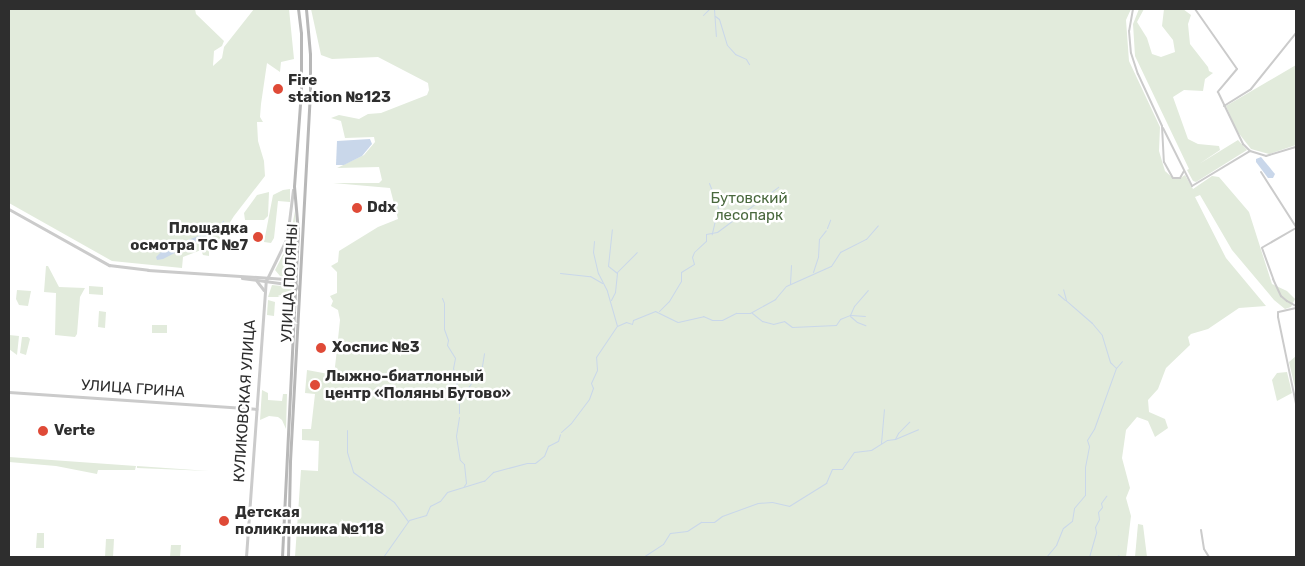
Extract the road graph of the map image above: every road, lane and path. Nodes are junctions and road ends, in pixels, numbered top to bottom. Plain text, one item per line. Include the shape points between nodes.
1 (298, 9) edge
2 (306, 9) edge
3 (1133, 9) edge
4 (1195, 9) edge
5 (1296, 33) edge
6 (1224, 106) junction
7 (1162, 126) junction
8 (1296, 147) edge
9 (1250, 151) junction
10 (1184, 171) junction
11 (1262, 172) dead end
12 (294, 186) junction
13 (9, 209) edge
14 (1296, 227) edge
15 (296, 274) junction
16 (301, 276) junction
17 (238, 277) junction
18 (268, 277) junction
19 (289, 279) junction
20 (256, 280) junction
21 (266, 281) junction
22 (273, 282) junction
23 (295, 282) junction
24 (287, 284) junction
25 (295, 291) junction
26 (265, 292) junction
27 (300, 292) junction
28 (1296, 307) edge
29 (9, 392) edge
30 (1296, 404) edge
31 (256, 409) junction
32 (1202, 530) dead end
33 (246, 557) edge
34 (282, 557) edge
35 (288, 557) edge
36 (1209, 557) edge

1 - 12 main road, УЛИЦА ПОЛЯНЫ via 301,80
2 - 16 main road, УЛИЦА ПОЛЯНЫ via 310,90
3 - 7 street via 1129,31 1132,57
4 - 6 street via 1237,69 1218,92
5 - 6 street via 1251,89
6 - 9 street via 1239,138
7 - 10 street
7 - 10 street via 1163,156 1167,168 1176,179
8 - 9 street via 1266,156
9 - 10 street via 1192,186
11 - 14 street
12 - 15 main road, УЛИЦА ПОЛЯНЫ via 298,222
12 - 18 street, КУЛИКОВСКАЯ УЛИЦА via 287,238
13 - 17 street via 109,265
14 - 28 street via 1262,248 1281,296
15 - 19 street
15 - 23 main road, УЛИЦА ПОЛЯНЫ
16 - 23 street
16 - 27 main road, УЛИЦА ПОЛЯНЫ
17 - 18 street
17 - 20 street
18 - 19 street
18 - 21 street, КУЛИКОВСКАЯ УЛИЦА
18 - 22 street
19 - 23 street
20 - 21 street
20 - 26 street
21 - 22 street
21 - 26 street, КУЛИКОВСКАЯ УЛИЦА
22 - 24 street
22 - 26 street via 268,284
23 - 24 street
23 - 25 main road, УЛИЦА ПОЛЯНЫ
23 - 27 street
24 - 25 street
25 - 34 main road, УЛИЦА ПОЛЯНЫ
26 - 31 street, КУЛИКОВСКАЯ УЛИЦА
27 - 35 main road, УЛИЦА ПОЛЯНЫ
28 - 30 street via 1278,312
29 - 31 street, УЛИЦА ГРИНА
31 - 33 street, КУЛИКОВСКАЯ УЛИЦА
32 - 36 street via 1204,549

